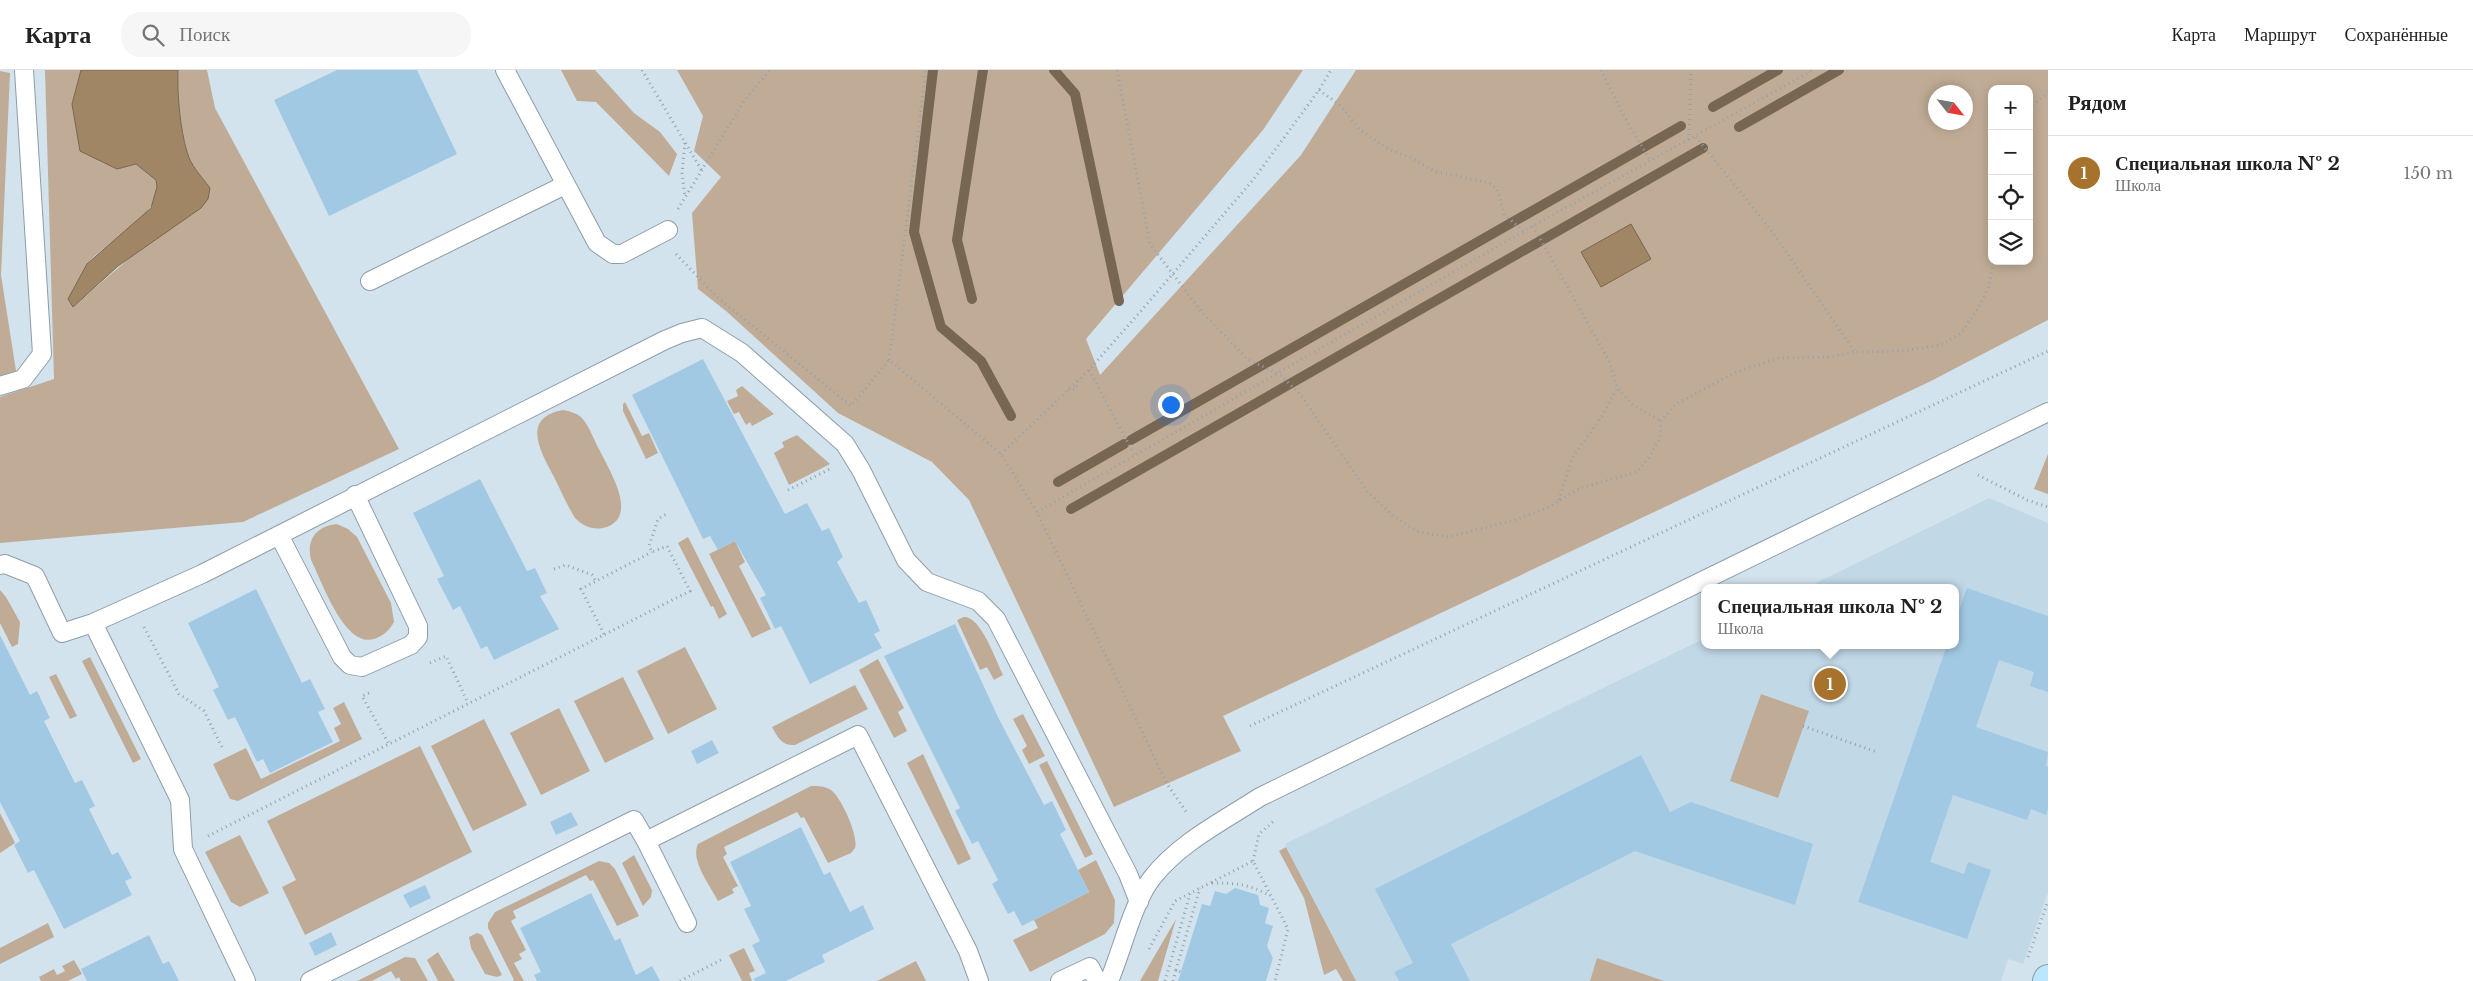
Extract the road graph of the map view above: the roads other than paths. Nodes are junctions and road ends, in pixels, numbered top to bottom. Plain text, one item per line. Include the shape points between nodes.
1 (24, 70) edge
2 (505, 70) edge
3 (565, 185) junction
4 (668, 230) road end
5 (370, 281) dead end
6 (0, 386) edge
7 (2048, 412) edge
8 (355, 495) junction
9 (279, 535) junction
10 (0, 565) edge
11 (93, 623) junction
12 (646, 841) junction
13 (1139, 902) junction
14 (687, 923) dead end
15 (246, 981) edge
16 (310, 981) edge
17 (979, 981) edge
18 (1060, 981) edge
19 (1097, 981) edge
20 (1110, 981) edge

1 - 6 lane via 42,354 23,379
2 - 3 lane
3 - 4 lane via 597,243 613,254 628,252
3 - 5 lane
7 - 13 lane via 1269,793 1176,853 1151,878
8 - 9 lane
8 - 9 lane via 418,626 418,636 411,645 362,668 350,665 342,657
8 - 13 lane via 665,340 702,328 742,353 844,444 911,566 928,582 978,601 996,619 1128,874
9 - 11 lane via 134,607
10 - 11 lane via 35,576 62,633
11 - 15 lane via 180,800 182,849
12 - 14 lane
12 - 16 lane via 634,820
12 - 17 lane via 858,735 968,951
13 - 20 lane
18 - 19 lane via 1090,967

